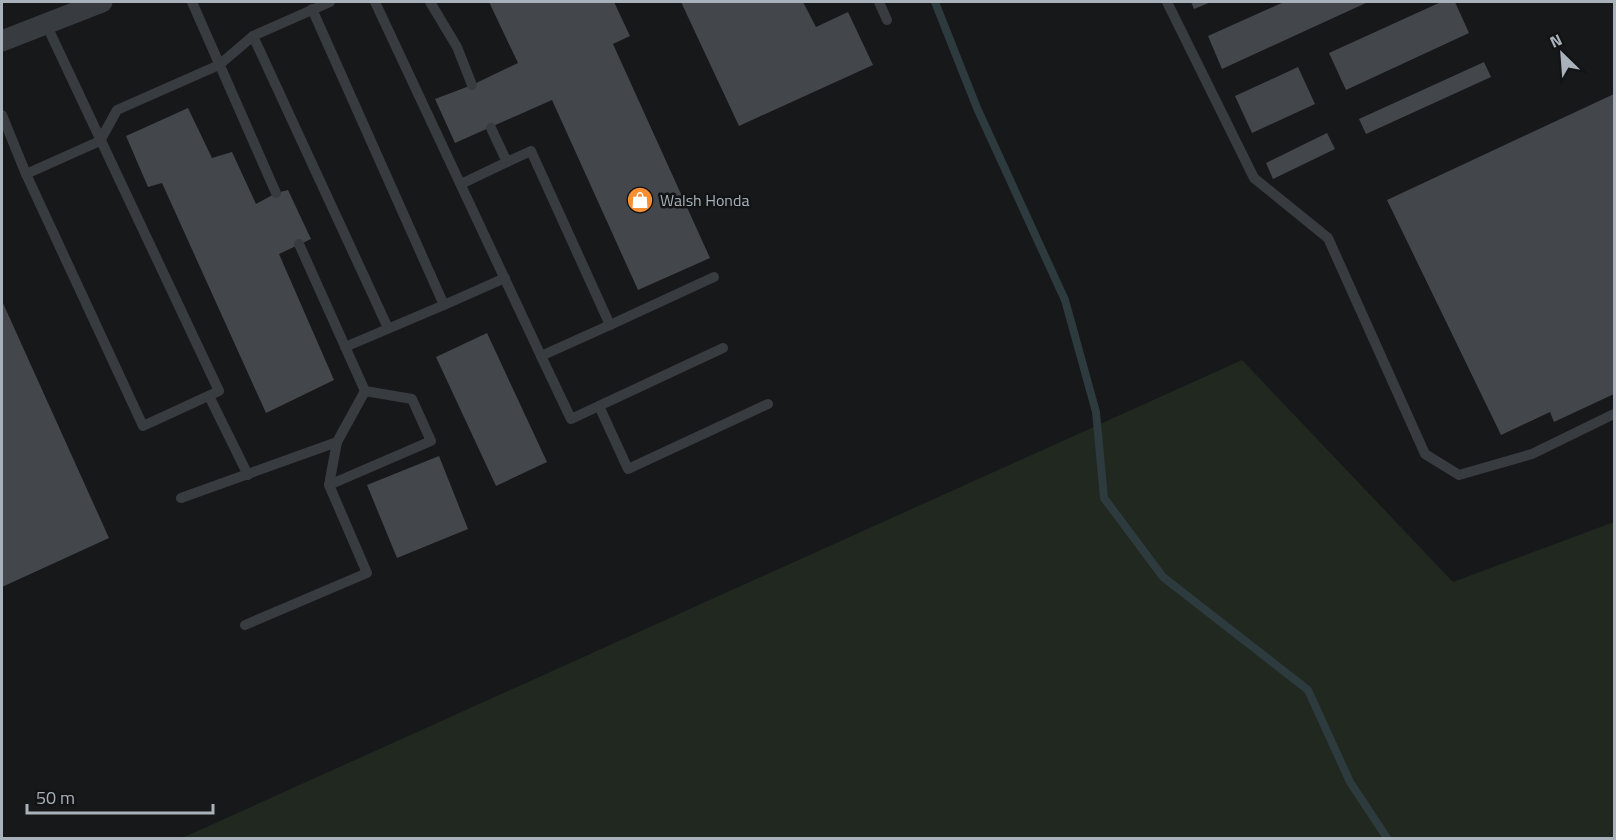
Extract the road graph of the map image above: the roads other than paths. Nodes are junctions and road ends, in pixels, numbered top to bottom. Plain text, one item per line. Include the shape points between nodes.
1 (102, 2) edge
2 (192, 2) edge
3 (330, 2) edge
4 (375, 2) edge
5 (430, 2) edge
6 (879, 2) edge
7 (1167, 2) edge
8 (312, 9) junction
9 (887, 20) dead end
10 (46, 24) junction
11 (253, 36) junction
12 (2, 41) edge
13 (219, 65) junction
14 (472, 85) dead end
15 (2, 115) edge
16 (491, 128) dead end
17 (100, 141) junction
18 (507, 162) junction
19 (26, 174) junction
20 (461, 184) junction
21 (276, 194) dead end
22 (299, 244) dead end
23 (714, 277) dead end
24 (505, 278) junction
25 (444, 305) junction
26 (610, 325) junction
27 (388, 328) junction
28 (345, 347) junction
29 (723, 348) dead end
30 (541, 356) junction
31 (365, 391) junction
32 (209, 396) junction
33 (768, 404) dead end
34 (599, 406) junction
35 (1614, 414) edge
36 (337, 442) junction
37 (248, 475) junction
38 (329, 485) junction
39 (181, 498) dead end
40 (245, 625) dead end

1 - 10 street
2 - 13 lane
3 - 8 lane
4 - 20 lane
5 - 14 lane via 457,47
6 - 9 lane
7 - 35 lane via 1254,178 1328,238 1425,454 1459,476 1532,454
8 - 11 lane
8 - 25 lane
10 - 12 street
10 - 17 lane
11 - 13 lane
11 - 27 lane
13 - 17 lane via 117,110
13 - 21 lane
15 - 19 lane
16 - 18 lane
17 - 19 lane
17 - 32 lane via 219,391
18 - 20 lane
18 - 26 lane via 531,151
19 - 32 lane via 143,426
20 - 24 lane
22 - 28 lane
23 - 26 lane
24 - 25 lane
24 - 30 lane
25 - 27 lane
26 - 30 lane
27 - 28 lane
28 - 31 lane
29 - 34 lane
30 - 34 lane via 571,419
31 - 36 lane
31 - 38 lane via 412,399 432,441
32 - 37 lane
33 - 34 lane via 628,469
36 - 37 lane
36 - 38 lane
37 - 39 lane
38 - 40 lane via 367,573

